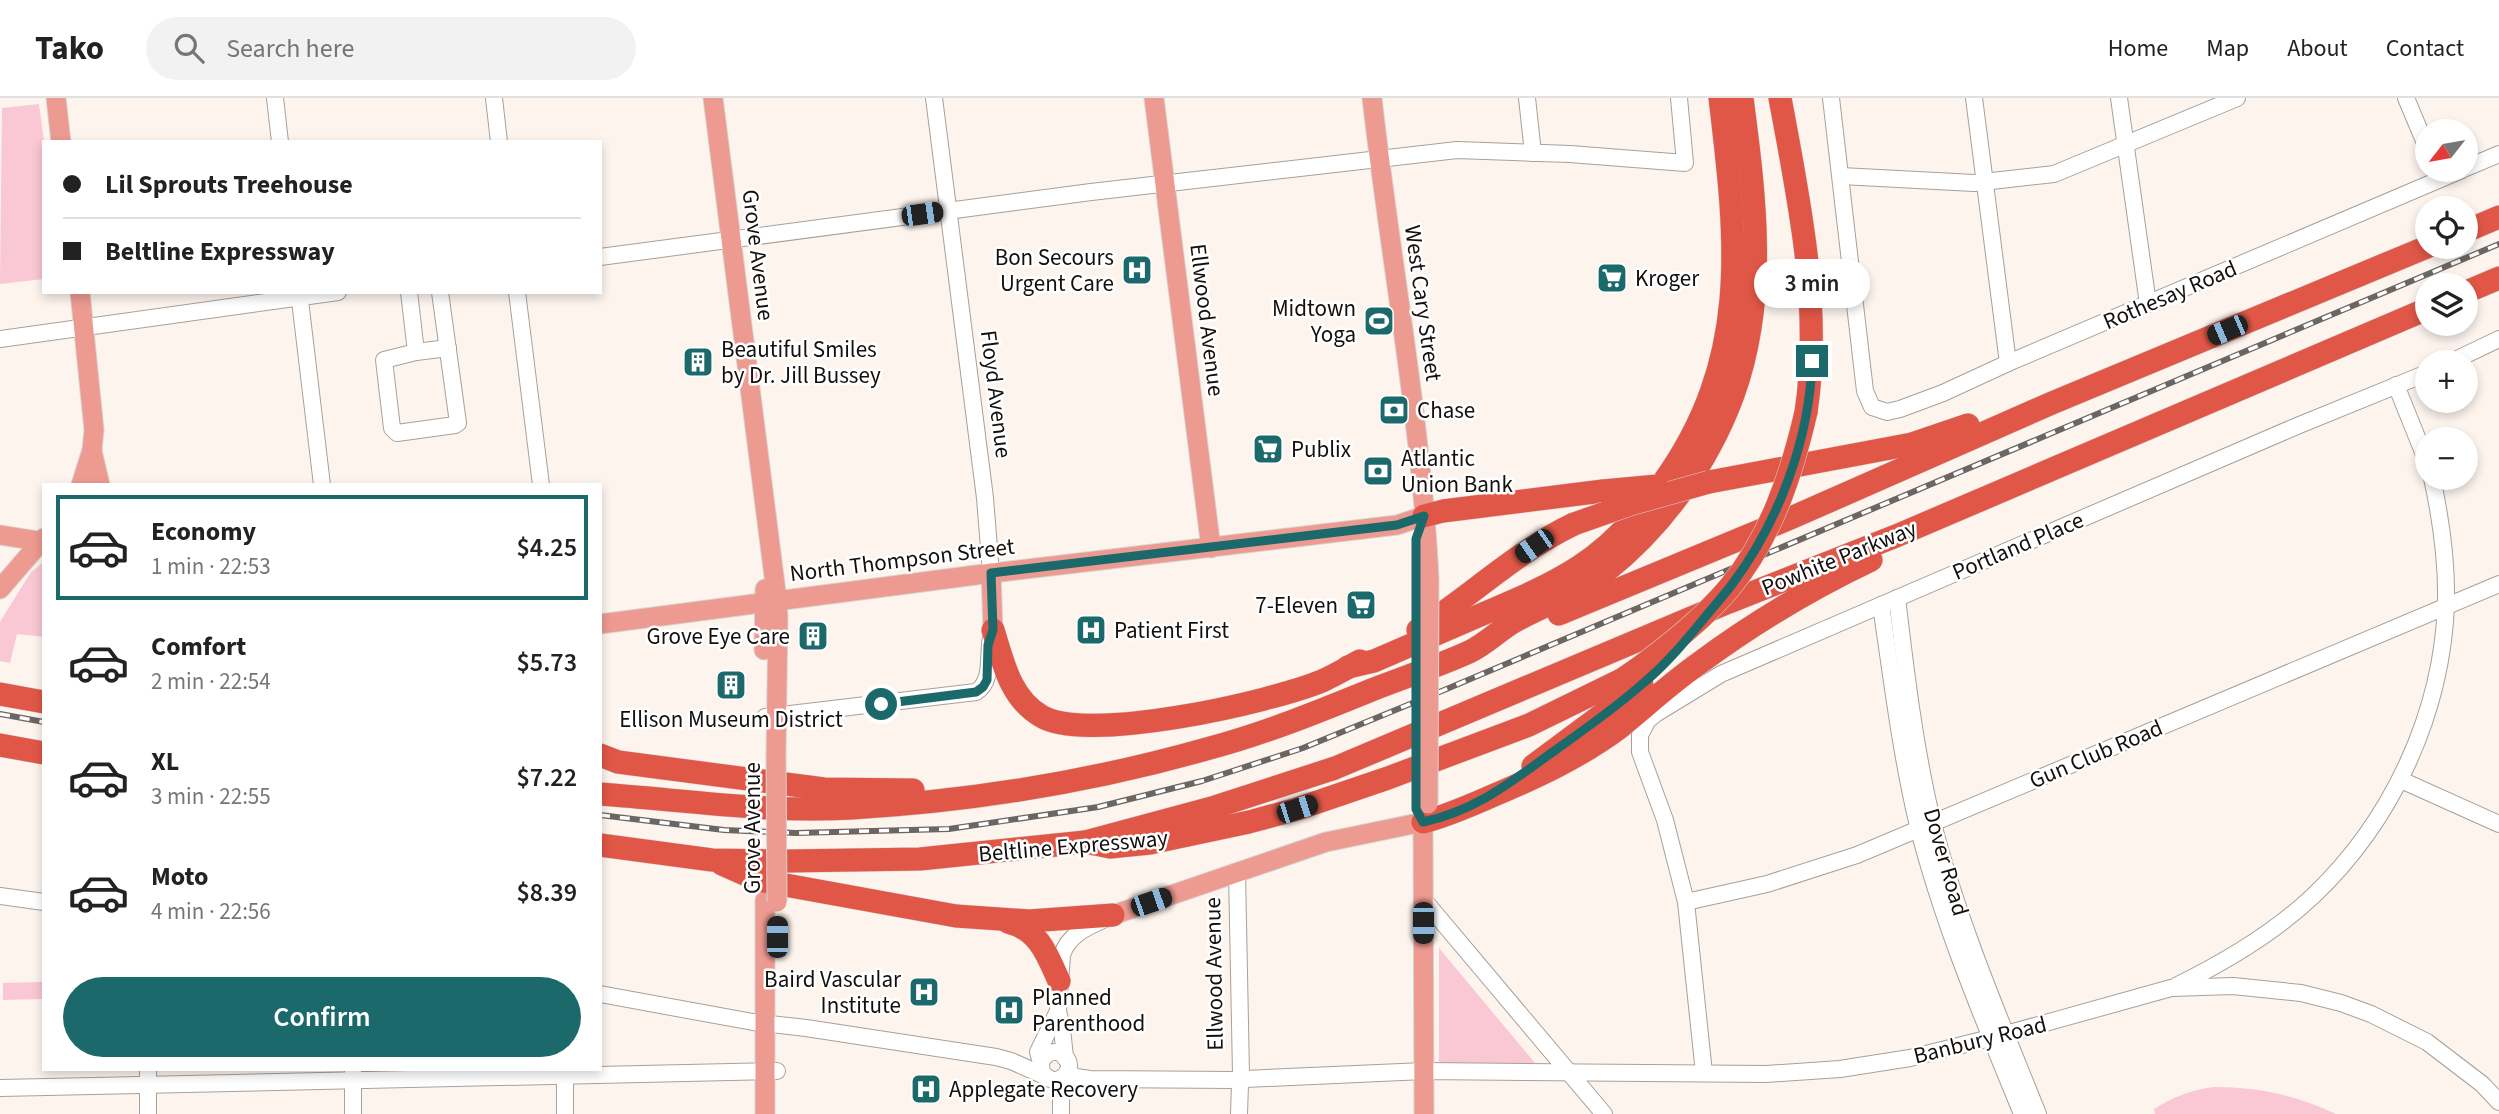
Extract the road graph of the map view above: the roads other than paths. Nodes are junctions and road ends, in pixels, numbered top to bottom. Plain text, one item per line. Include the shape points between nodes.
1 (56, 98) edge
2 (275, 98) edge
3 (494, 98) edge
4 (713, 98) edge
5 (934, 98) edge
6 (1154, 98) edge
7 (1371, 98) edge
8 (1527, 98) edge
9 (1679, 98) edge
10 (1720, 98) edge
11 (1742, 98) edge
12 (1780, 98) edge
13 (1831, 98) edge
14 (1974, 98) edge
15 (2119, 98) edge
16 (2237, 98) edge
17 (2406, 98) edge
18 (2415, 119) edge
19 (61, 140) edge
20 (280, 140) edge
21 (499, 140) edge
22 (2125, 146) junction
23 (1533, 153) junction
24 (2499, 154) edge
25 (1379, 159) junction
26 (2478, 163) edge
27 (1840, 176) junction
28 (2421, 182) edge
29 (1984, 183) junction
30 (1166, 184) junction
31 (949, 211) junction
32 (2499, 217) edge
33 (2478, 226) edge
34 (731, 240) junction
35 (2415, 252) edge
36 (602, 257) edge
37 (2499, 278) edge
38 (2478, 287) edge
39 (80, 294) edge
40 (409, 294) edge
41 (440, 294) edge
42 (517, 294) edge
43 (299, 295) edge
44 (2148, 304) junction
45 (2415, 314) edge
46 (84, 326) junction
47 (0, 339) edge
48 (2499, 339) edge
49 (448, 348) junction
50 (2476, 350) edge
51 (416, 352) junction
52 (2008, 363) junction
53 (2415, 378) edge
54 (2396, 385) junction
55 (2052, 403) junction
56 (2415, 432) edge
57 (92, 450) junction
58 (2036, 476) junction
59 (1709, 482) junction
60 (82, 483) edge
61 (100, 483) edge
62 (322, 483) edge
63 (541, 483) edge
64 (2433, 490) edge
65 (1424, 516) junction
66 (0, 535) edge
67 (42, 540) edge
68 (42, 541) edge
69 (1210, 548) junction
70 (991, 573) junction
71 (2499, 584) edge
72 (0, 589) edge
73 (1897, 598) junction
74 (770, 601) junction
75 (1881, 605) junction
76 (2446, 606) junction
77 (602, 624) edge
78 (993, 630) junction
79 (1473, 651) junction
80 (1348, 667) junction
81 (1640, 677) junction
82 (0, 695) edge
83 (42, 702) edge
84 (770, 716) junction
85 (0, 745) edge
86 (42, 753) edge
87 (602, 756) edge
88 (2401, 780) junction
89 (602, 794) edge
90 (971, 797) junction
91 (1491, 797) junction
92 (1422, 812) junction
93 (2499, 824) edge
94 (1926, 827) junction
95 (1085, 842) junction
96 (602, 845) edge
97 (712, 860) junction
98 (1237, 872) junction
99 (0, 896) edge
100 (1423, 899) junction
101 (42, 902) edge
102 (1686, 902) junction
103 (1114, 915) junction
104 (1002, 920) junction
105 (2227, 960) junction
106 (1059, 981) junction
107 (2233, 986) junction
108 (2171, 988) junction
109 (602, 994) edge
110 (1058, 1012) junction
111 (771, 1025) junction
112 (1999, 1036) junction
113 (1011, 1061) junction
114 (1053, 1065) junction
115 (771, 1071) junction
116 (1424, 1071) junction
117 (1568, 1071) junction
118 (565, 1072) edge
119 (1703, 1073) junction
120 (353, 1075) edge
121 (148, 1077) edge
122 (1240, 1079) junction
123 (0, 1088) edge
124 (2499, 1102) edge
125 (148, 1114) edge
126 (354, 1114) edge
127 (565, 1114) edge
128 (765, 1114) edge
129 (777, 1114) edge
130 (1061, 1114) edge
131 (1239, 1114) edge
132 (1424, 1114) edge
133 (1604, 1114) edge
134 (2022, 1114) edge
135 (2038, 1114) edge

1 - 19 main road
2 - 20 street
3 - 21 street
4 - 34 main road, Grove Avenue
5 - 31 street, Floyd Avenue
6 - 30 main road, Ellwood Avenue
7 - 25 main road, West Cary Street
8 - 23 street
9 - 23 street via 1685,163
10 - 80 highway via 1733,223 1731,312 1716,382 1673,468 1638,515 1582,565 1524,596 1374,661
11 - 79 highway via 1754,198 1754,295 1740,374 1715,437 1657,522 1621,558 1584,586 1511,624
12 - 81 highway, bridge via 1812,307 1812,377 1797,451 1771,521 1746,564 1677,651
13 - 27 street
14 - 29 street
15 - 22 street
16 - 22 street
17 - 18 street
22 - 29 street via 2054,174
22 - 44 street
23 - 25 street via 1457,150
24 - 26 street, Rothesay Road
25 - 30 street
25 - 65 main road, West Cary Street
27 - 29 street
27 - 52 street, Rothesay Road via 1869,403 1887,412 1900,409
28 - 44 street, Rothesay Road
29 - 52 street
30 - 31 street
30 - 69 main road, Ellwood Avenue
31 - 34 street
31 - 70 street, Floyd Avenue
32 - 33 highway
34 - 36 street
34 - 74 main road, Grove Avenue via 768,543
35 - 55 highway
37 - 38 highway
39 - 46 main road
40 - 51 street
41 - 49 street
42 - 63 street
43 - 46 street
43 - 62 street
44 - 52 street, Rothesay Road
45 - 58 highway, Powhite Parkway
46 - 47 street
46 - 57 main road via 94,408
48 - 50 street
49 - 51 street
49 - 51 street via 458,423 394,432 384,359
53 - 54 street, Portland Place
54 - 56 street
54 - 73 street, Portland Place
55 - 59 highway via 2024,407 1912,444
55 - 79 highway
57 - 60 main road
57 - 61 main road
58 - 91 highway via 1989,504 1812,589 1699,663 1583,752
58 - 95 highway, Powhite Parkway via 1335,768
59 - 65 highway, bridge via 1603,491
59 - 80 highway, bridge via 1574,524 1525,552 1448,611
64 - 76 street via 2444,550
65 - 69 main road, North Thompson Street via 1397,525
65 - 92 main road, West Cary Street, bridge via 1428,538 1423,582
66 - 67 main road
68 - 72 main road
69 - 70 main road, North Thompson Street
70 - 74 main road, North Thompson Street
70 - 78 main road, Floyd Avenue
71 - 76 street, Gun Club Road
73 - 75 street, Portland Place
73 - 94 street, Dover Road
74 - 77 main road, North Thompson Street
74 - 84 main road, Grove Avenue
75 - 94 street, Dover Road via 1899,730
75 - 102 street, Portland Place via 1721,674 1657,713 1644,727 1640,752 1665,820
76 - 88 street via 2434,689
76 - 94 street, Gun Club Road
78 - 80 highway via 1018,696 1040,716 1071,725 1205,712 1322,681
78 - 84 street, Floyd Avenue via 987,680 976,692
79 - 90 highway via 1280,726 1213,747 1111,773
81 - 91 highway
81 - 95 highway, Beltline Expressway via 1528,725 1297,809 1150,843 1110,847
82 - 83 highway
84 - 111 main road, Grove Avenue
85 - 86 highway
87 - 90 highway via 618,762 824,789 916,790
88 - 93 street
88 - 105 street via 2358,846 2313,897
89 - 90 highway via 798,810
91 - 92 highway via 1450,815
92 - 98 main road
92 - 100 main road, West Cary Street
94 - 102 street, Gun Club Road via 1827,866
94 - 112 street, Dover Road via 1949,927
95 - 97 highway, Beltline Expressway via 920,859
96 - 97 highway, Beltline Expressway
97 - 104 highway via 758,880
98 - 103 main road
98 - 122 street, Ellwood Avenue
99 - 101 street
100 - 116 main road, West Cary Street
100 - 117 street
102 - 119 street
103 - 104 highway
103 - 106 street via 1068,942
104 - 106 highway via 1024,927 1038,939
105 - 107 street
105 - 108 street
106 - 110 street
107 - 108 street, Banbury Road
107 - 124 street, Banbury Road via 2301,993 2371,1014 2427,1042
108 - 112 street, Banbury Road
109 - 111 street
110 - 114 street
110 - 114 street via 1062,1028
111 - 113 street
111 - 115 main road, Grove Avenue
112 - 119 street, Banbury Road via 1840,1069
112 - 134 street, Dover Road
112 - 135 street, Dover Road
113 - 114 street
113 - 114 street, Banbury Road
114 - 122 street, Banbury Road via 1090,1079
114 - 130 street
115 - 118 street
115 - 128 main road, Grove Avenue
115 - 129 main road, Grove Avenue
116 - 117 street, Banbury Road
116 - 122 street, Banbury Road
116 - 132 main road, West Cary Street
117 - 119 street, Banbury Road
117 - 133 street
118 - 120 street
118 - 127 street
120 - 121 street
120 - 126 street
121 - 123 street
121 - 125 street
122 - 131 street, Ellwood Avenue

